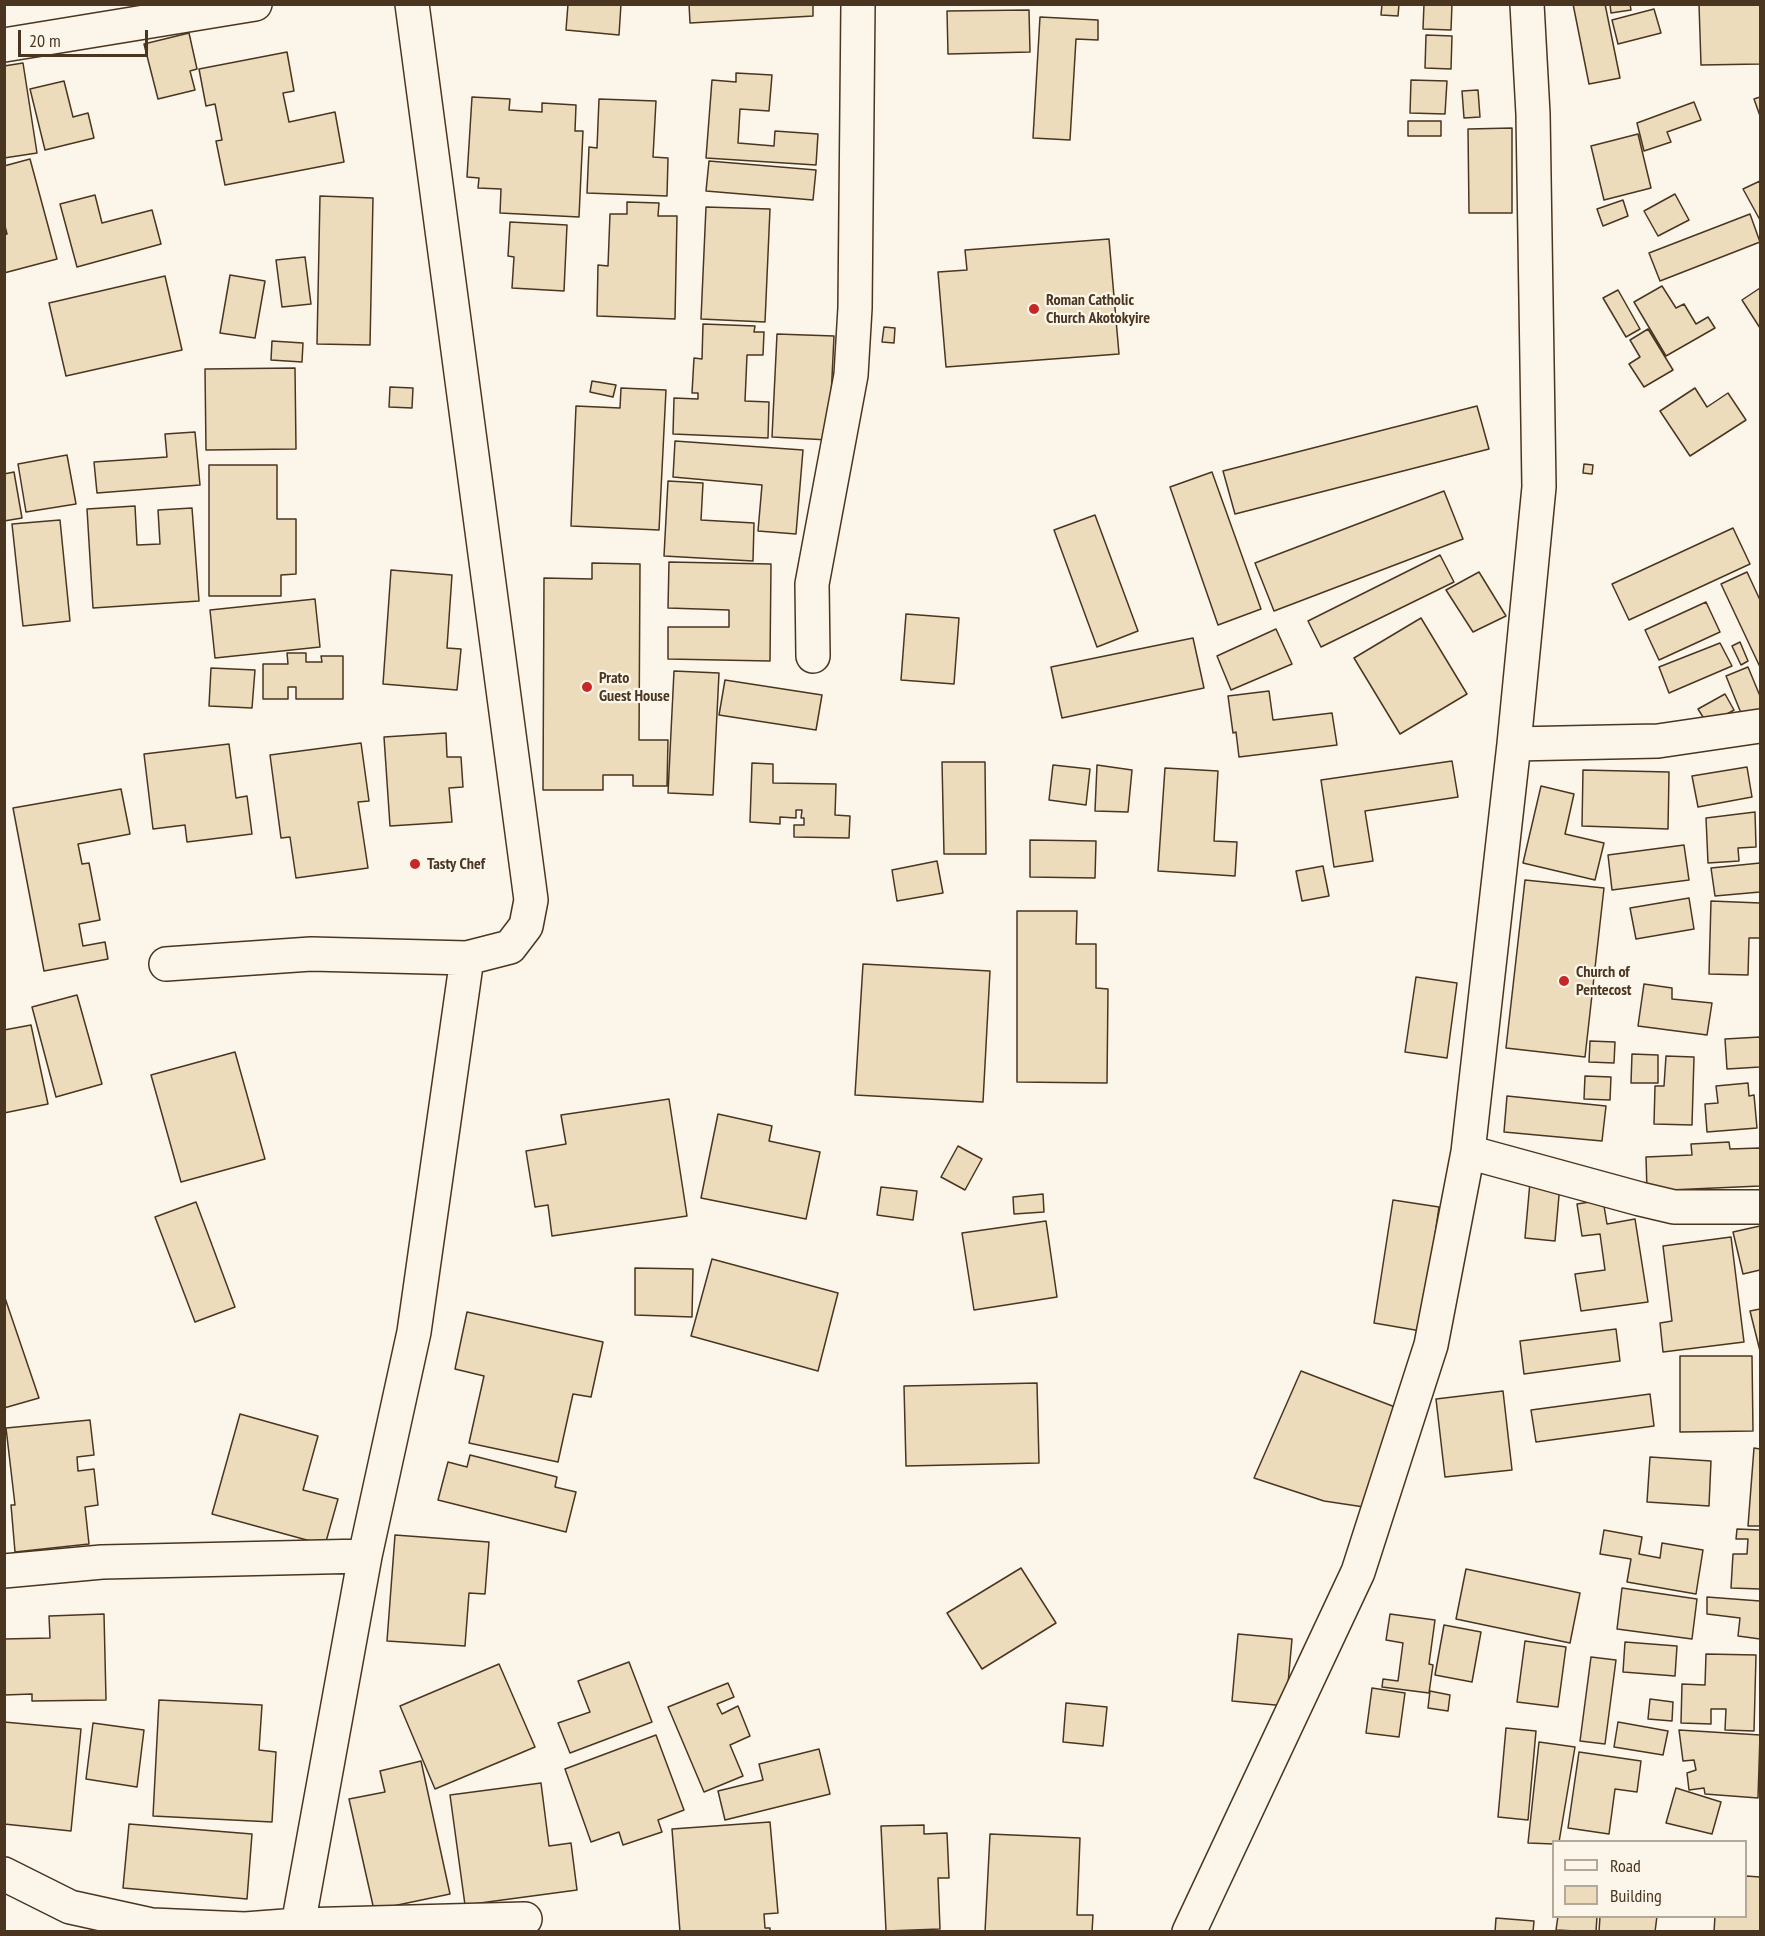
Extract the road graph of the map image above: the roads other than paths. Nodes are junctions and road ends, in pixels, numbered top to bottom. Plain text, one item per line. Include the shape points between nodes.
1 (255, 4) edge
2 (412, 4) edge
3 (858, 4) edge
4 (1527, 4) edge
5 (4, 45) edge
6 (813, 656) dead end
7 (1761, 726) edge
8 (1514, 744) junction
9 (467, 958) junction
10 (166, 964) dead end
11 (1468, 1152) junction
12 (1761, 1208) edge
13 (365, 1556) junction
14 (4, 1571) edge
15 (4, 1875) edge
16 (525, 1918) dead end
17 (298, 1928) edge
18 (1189, 1932) edge

1 - 5 street
2 - 9 street via 531,900 526,926 510,947
3 - 6 street via 851,375 812,584
4 - 8 street via 1533,114 1539,487
7 - 8 street via 1658,741
8 - 11 street
9 - 10 street via 311,954
9 - 13 street via 414,1332
11 - 12 street via 1674,1207
11 - 18 street via 1431,1345 1359,1572
13 - 14 street via 102,1562
13 - 17 street
15 - 17 street via 70,1907 152,1925
16 - 17 street

